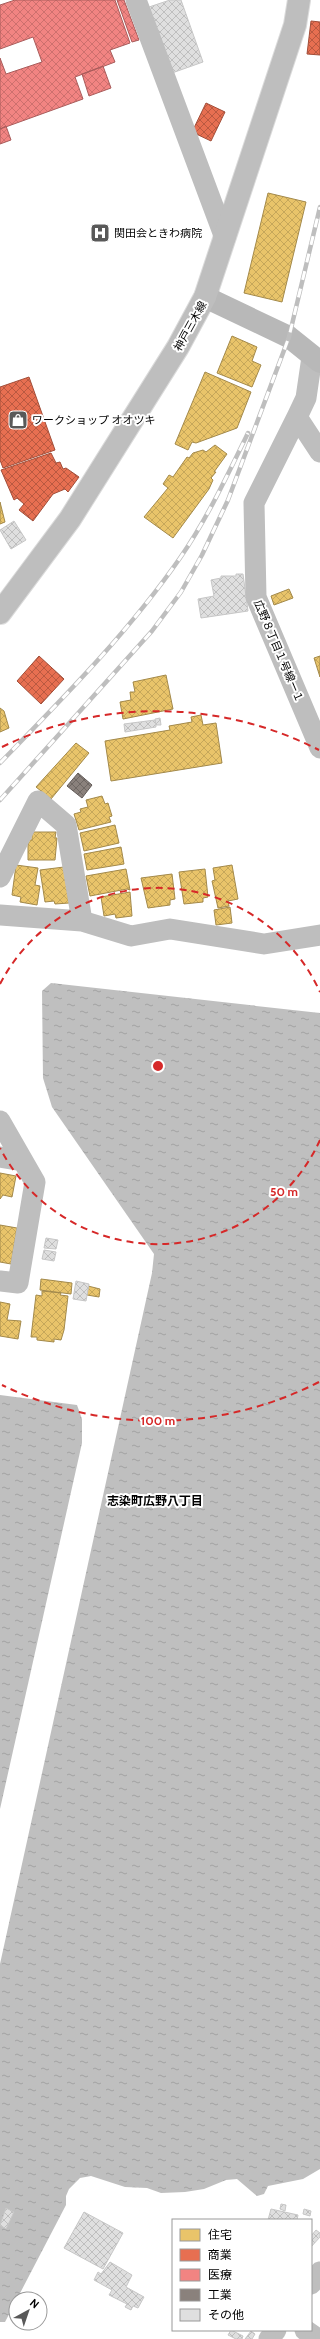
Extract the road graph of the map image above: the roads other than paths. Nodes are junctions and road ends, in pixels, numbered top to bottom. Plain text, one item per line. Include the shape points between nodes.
1 (136, 0) edge
2 (299, 0) edge
3 (225, 238) junction
4 (206, 297) junction
5 (316, 359) edge
6 (297, 416) junction
7 (320, 452) edge
8 (0, 613) edge
9 (320, 748) edge
10 (0, 877) edge
11 (0, 915) edge
12 (82, 921) junction
13 (320, 935) edge
14 (0, 1121) edge
15 (0, 1158) edge
16 (23, 1161) junction
17 (0, 1281) edge
18 (320, 2272) edge
19 (312, 2283) edge
20 (275, 2331) edge
21 (306, 2331) edge
22 (269, 2339) edge
23 (318, 2339) edge

1 - 3 street
2 - 3 main road, 神戸三木線 via 295,25
3 - 4 main road, 神戸三木線
4 - 5 street via 290,337
4 - 8 main road, 神戸三木線 via 178,347 70,519
5 - 6 street, 広野８丁目１号線ー１ via 306,398
6 - 7 street
6 - 9 street, 広野８丁目１号線ー１ via 254,503 256,597
10 - 12 street via 38,801 66,825
11 - 12 street
12 - 13 street via 131,936 170,929 264,944
14 - 16 street
15 - 16 street
16 - 17 street via 35,1182 18,1283
18 - 19 street
20 - 22 street
21 - 23 street

